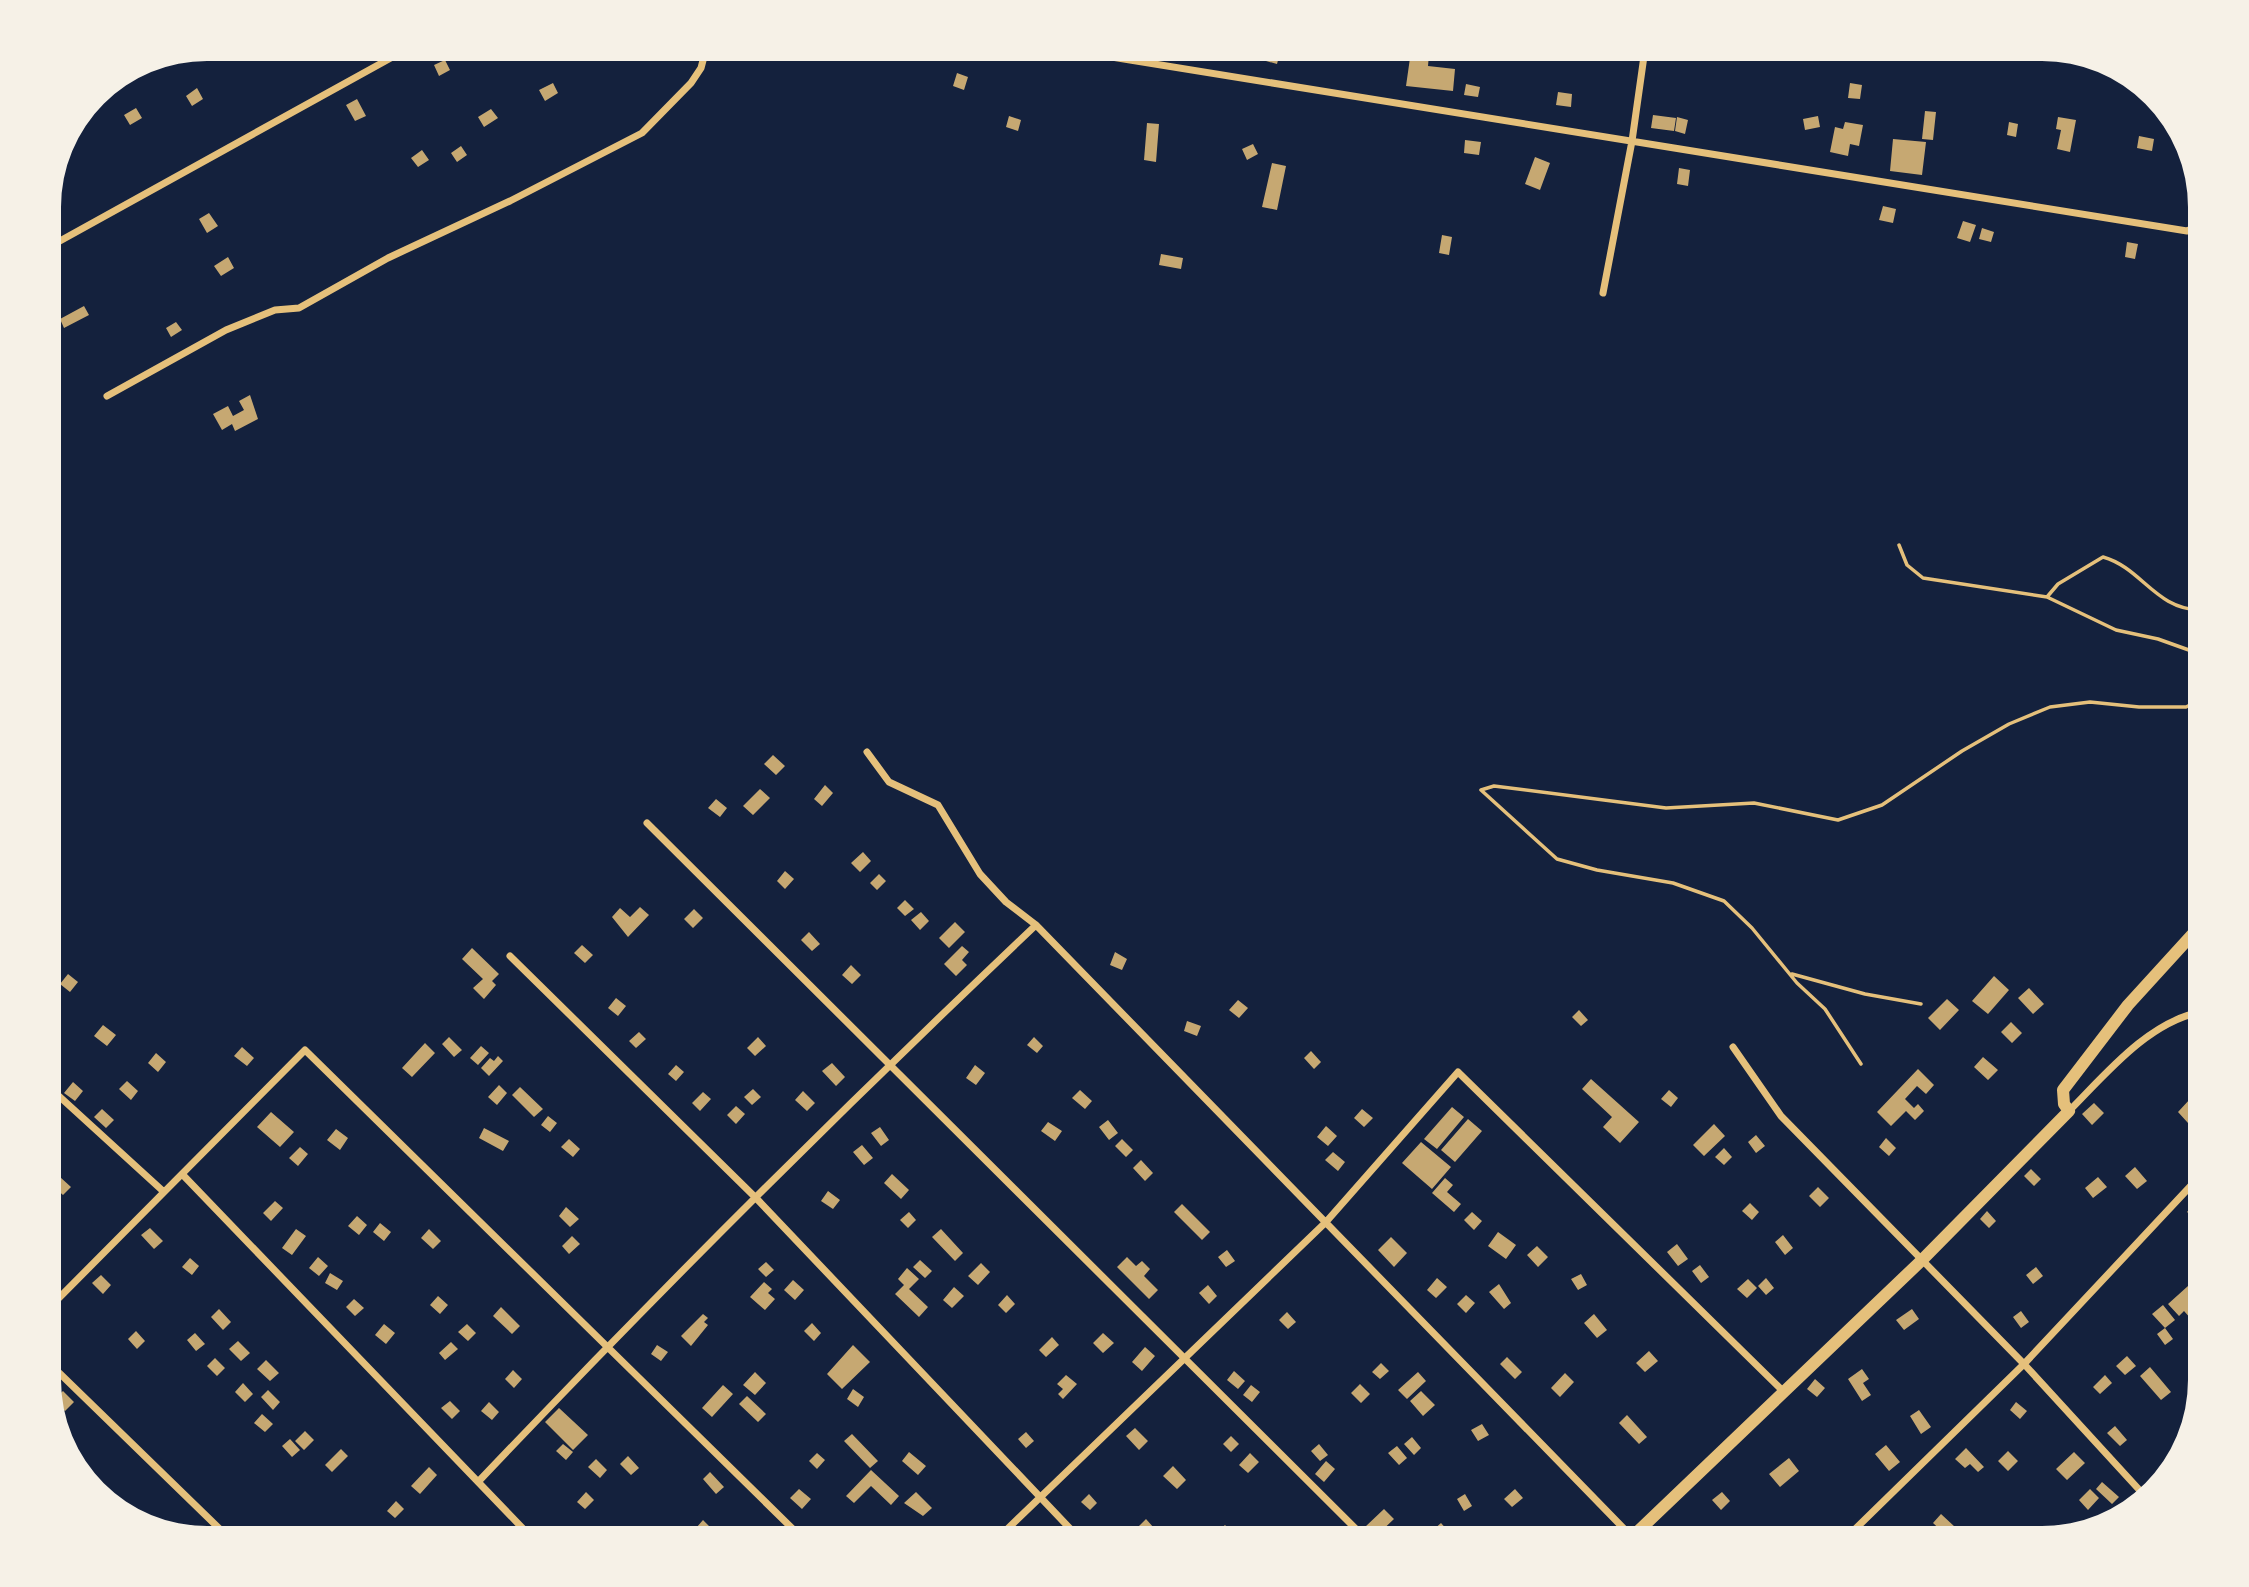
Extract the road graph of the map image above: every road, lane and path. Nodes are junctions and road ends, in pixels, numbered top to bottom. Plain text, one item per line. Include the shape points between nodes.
1 (385, 61) edge
2 (703, 61) edge
3 (1139, 61) edge
4 (1643, 61) edge
5 (1632, 141) junction
6 (2188, 231) edge
7 (62, 240) edge
8 (1603, 292) dead end
9 (107, 396) dead end
10 (1899, 545) dead end
11 (2047, 597) junction
12 (2188, 607) edge
13 (2188, 650) edge
14 (2188, 706) edge
15 (867, 752) dead end
16 (647, 823) dead end
17 (1036, 925) junction
18 (2188, 939) edge
19 (510, 956) dead end
20 (1790, 974) junction
21 (1921, 1004) dead end
22 (2188, 1017) edge
23 (1733, 1046) dead end
24 (890, 1064) junction
25 (1861, 1065) dead end
26 (62, 1099) edge
27 (2069, 1111) junction
28 (182, 1174) junction
29 (2188, 1189) edge
30 (164, 1192) junction
31 (756, 1198) junction
32 (1326, 1222) junction
33 (1922, 1260) junction
34 (62, 1295) edge
35 (608, 1345) junction
36 (1186, 1357) junction
37 (2024, 1364) junction
38 (62, 1376) edge
39 (1784, 1392) junction
40 (478, 1482) junction
41 (2138, 1489) edge
42 (1040, 1498) junction
43 (217, 1526) edge
44 (520, 1526) edge
45 (790, 1526) edge
46 (1011, 1526) edge
47 (1067, 1526) edge
48 (1352, 1526) edge
49 (1620, 1526) edge
50 (1644, 1526) edge
51 (1858, 1526) edge

1 - 7 street
2 - 9 street via 691,83 642,133 388,258 299,308 275,310 226,330
3 - 5 street
4 - 5 street
5 - 6 street
5 - 8 street
10 - 11 path via 1907,565 1923,578
11 - 12 path via 2058,584 2103,557 2121,562 2165,602
11 - 13 path via 2116,630
14 - 20 path via 2090,702 2050,707 1962,751 1882,805 1838,820 1754,803 1666,808 1494,786 1481,790 1557,859 1636,879 1673,883 1724,901
15 - 17 street via 889,782 937,806 980,874
16 - 24 street
17 - 24 street
17 - 32 street
18 - 27 street via 2128,1005 2063,1090
19 - 31 street
20 - 21 path
20 - 25 path via 1825,1009
22 - 27 street via 2123,1056
23 - 33 street via 1781,1116
24 - 31 street
24 - 36 street
26 - 30 street
27 - 33 street
28 - 30 street
28 - 35 street via 305,1050
28 - 40 street
29 - 37 street
30 - 34 street
31 - 35 street
31 - 42 street
32 - 36 street
32 - 39 street via 1458,1072
32 - 49 street
33 - 37 street
33 - 39 street
35 - 40 street
35 - 45 street
36 - 42 street
36 - 48 street
37 - 41 street
37 - 51 street
38 - 43 street
39 - 50 street
40 - 44 street
42 - 46 street
42 - 47 street

